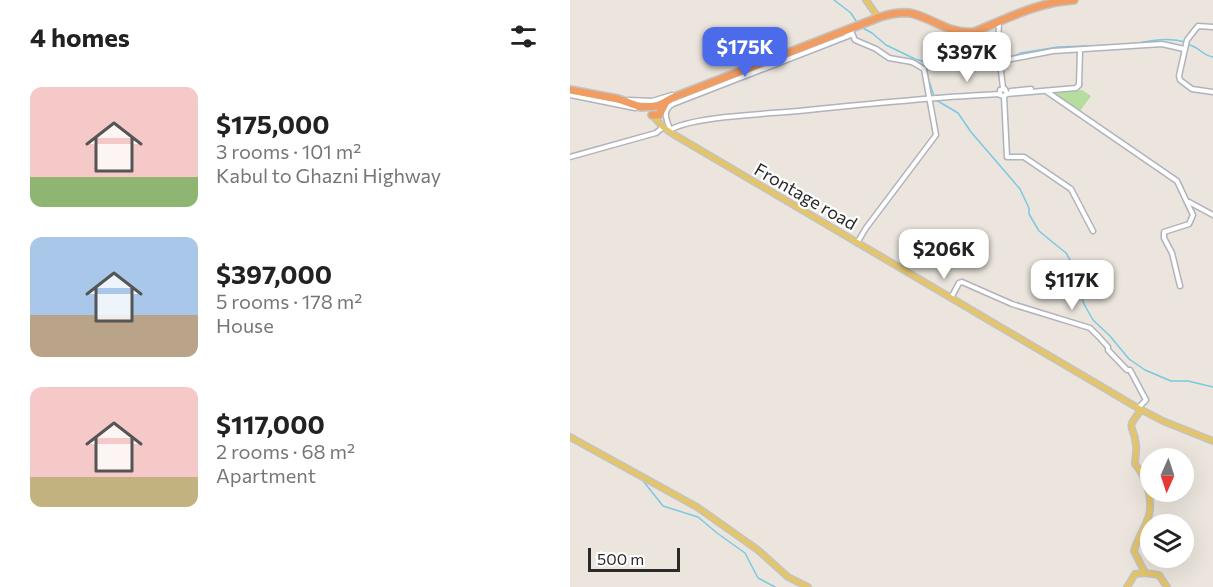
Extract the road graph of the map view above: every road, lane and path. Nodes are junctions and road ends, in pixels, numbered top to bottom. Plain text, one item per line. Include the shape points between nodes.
1 (867, 0) edge
2 (1074, 0) edge
3 (879, 17) junction
4 (999, 22) junction
5 (1213, 27) edge
6 (850, 30) junction
7 (1184, 48) junction
8 (1080, 50) junction
9 (1000, 60) junction
10 (757, 66) junction
11 (711, 84) junction
12 (1079, 85) junction
13 (570, 91) edge
14 (1046, 91) junction
15 (697, 92) junction
16 (1003, 92) junction
17 (1213, 92) edge
18 (933, 97) junction
19 (656, 111) junction
20 (667, 129) junction
21 (570, 158) edge
22 (1188, 202) junction
23 (1213, 215) edge
24 (1093, 231) dead end
25 (857, 243) junction
26 (1180, 286) dead end
27 (951, 298) junction
28 (1140, 410) junction
29 (570, 437) edge
30 (1213, 442) edge
31 (1145, 573) junction
32 (808, 587) edge
33 (1127, 587) edge
34 (1167, 587) edge

1 - 3 main road
2 - 4 highway via 1050,2
3 - 4 highway via 907,13 947,30 966,33
3 - 6 highway
4 - 9 street
5 - 7 street via 1198,26
6 - 10 highway
6 - 18 street via 855,40 889,58 912,62 924,69
7 - 8 street via 1162,44
7 - 17 street via 1180,80 1192,89
8 - 9 street
8 - 12 street
9 - 16 street
10 - 11 highway
10 - 11 highway via 730,80
11 - 13 street via 648,102
11 - 15 highway
11 - 19 highway
12 - 14 street
12 - 16 street
13 - 19 highway
13 - 19 highway
14 - 16 street
14 - 22 street via 1177,181
15 - 19 highway
15 - 20 street via 668,107
16 - 18 street
16 - 24 street via 1007,158 1024,157 1071,189
18 - 20 street via 722,118
18 - 25 street via 936,138
19 - 20 main road, Frontage road
20 - 21 street
20 - 25 main road, Frontage road
22 - 23 street
22 - 26 street via 1192,221 1164,232
25 - 27 main road
25 - 28 main road, Frontage road
27 - 28 main road
27 - 28 street via 962,282 1012,304 1091,329 1130,370 1143,390 1146,400
28 - 30 main road, Frontage road
28 - 31 main road via 1130,427 1136,442 1135,464 1148,488 1149,514 1134,551
29 - 32 main road via 697,507 757,549 784,574
31 - 33 main road via 1135,574
31 - 34 main road via 1159,575

